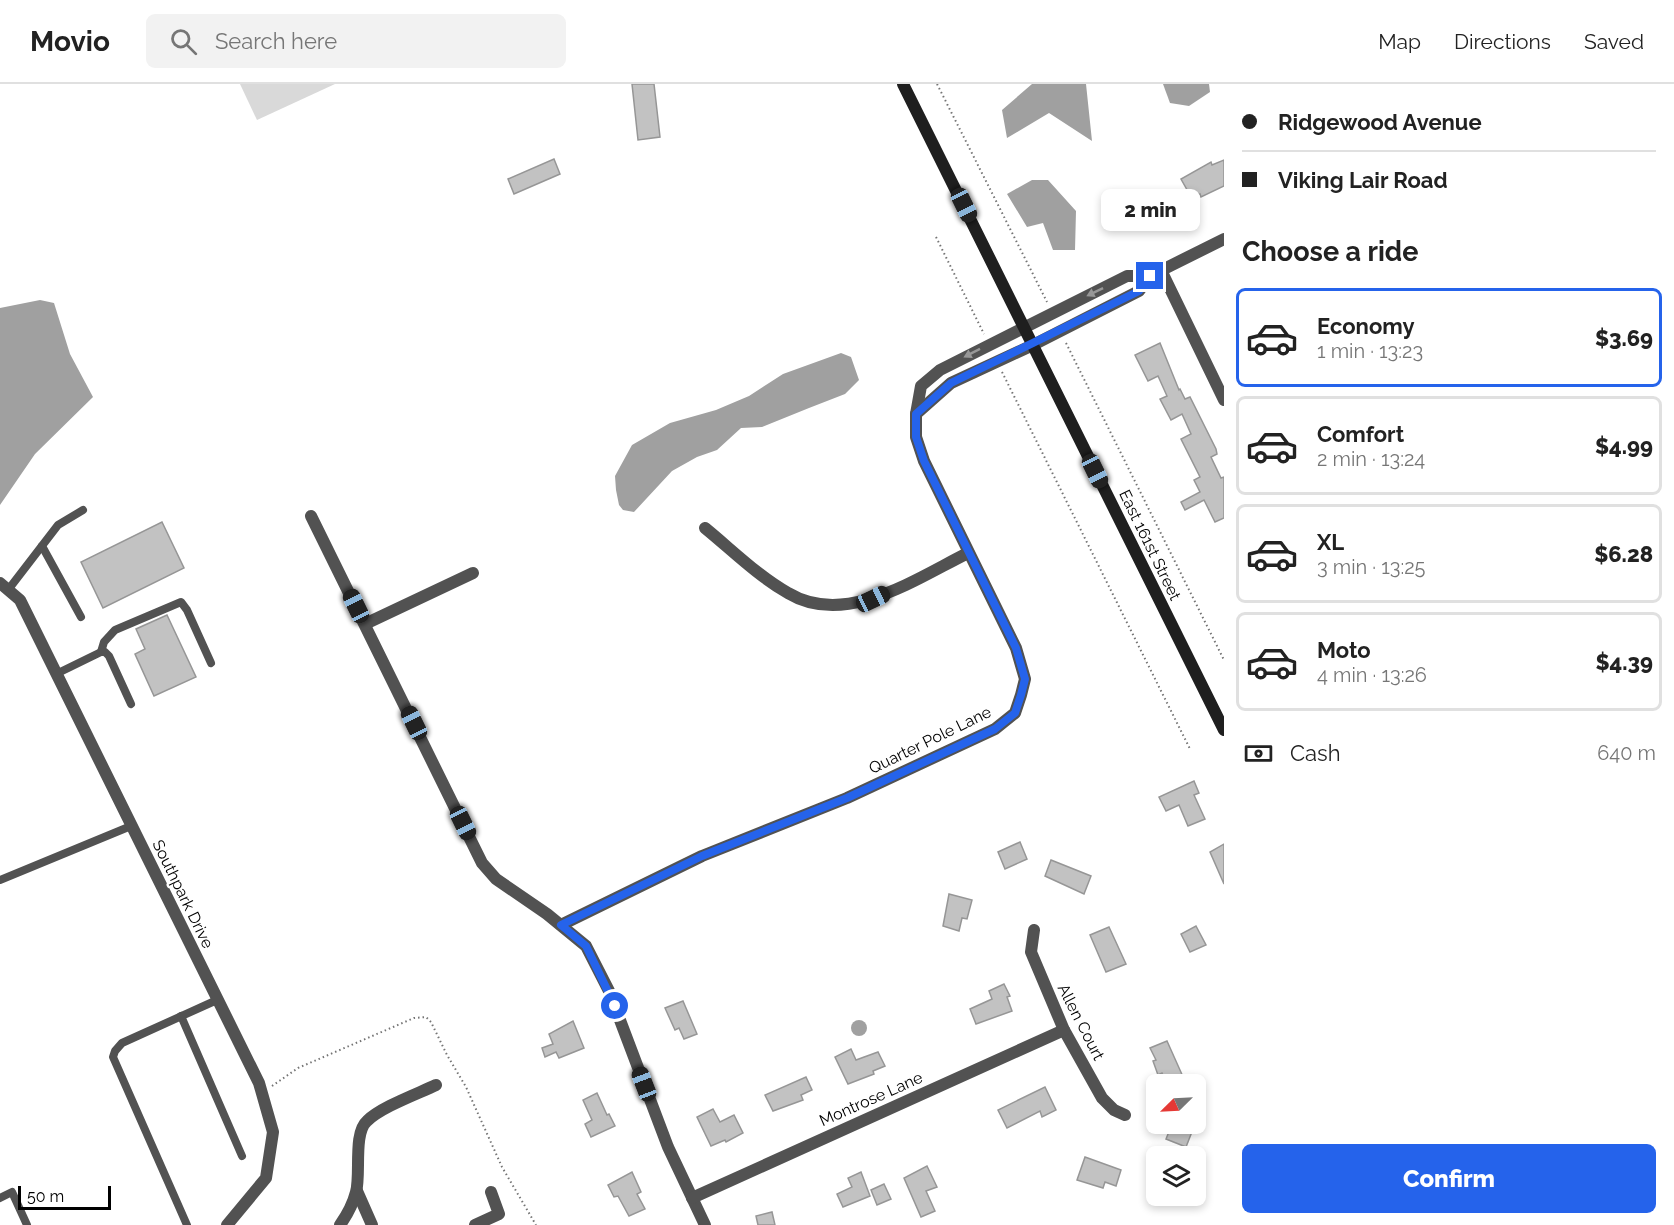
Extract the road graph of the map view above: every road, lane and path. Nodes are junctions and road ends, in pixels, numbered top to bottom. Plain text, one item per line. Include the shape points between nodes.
1 (903, 84) edge
2 (937, 84) edge
3 (936, 237) dead end
4 (1224, 239) edge
5 (1156, 273) junction
6 (1052, 313) junction
7 (1024, 326) junction
8 (1060, 331) junction
9 (989, 344) junction
10 (1033, 345) junction
11 (997, 362) junction
12 (1224, 400) edge
13 (916, 414) junction
14 (83, 510) dead end
15 (311, 516) dead end
16 (705, 528) dead end
17 (42, 546) junction
18 (968, 553) junction
19 (473, 573) dead end
20 (4, 587) edge
21 (81, 617) dead end
22 (365, 624) junction
23 (101, 652) junction
24 (1224, 660) edge
25 (212, 663) dead end
26 (56, 674) junction
27 (131, 704) dead end
28 (1224, 730) edge
29 (1190, 749) dead end
30 (131, 826) junction
31 (0, 880) edge
32 (561, 925) junction
33 (1034, 930) dead end
34 (217, 1000) junction
35 (181, 1016) junction
36 (1064, 1030) junction
37 (436, 1085) dead end
38 (1125, 1115) dead end
39 (243, 1156) dead end
40 (357, 1191) junction
41 (491, 1192) dead end
42 (0, 1198) edge
43 (692, 1198) junction
44 (27, 1225) edge
45 (187, 1225) edge
46 (227, 1225) edge
47 (339, 1225) edge
48 (372, 1225) edge
49 (475, 1225) edge
50 (705, 1225) edge

1 - 7 street, East 161st Street
2 - 6 path
3 - 9 path
4 - 5 street
5 -> 6 street, Quarter Pole Lane via 1127,276
5 - 8 street via 1139,291
5 - 12 street
6 - 7 street, Quarter Pole Lane
7 - 9 street, Quarter Pole Lane
7 - 10 street, East 161st Street
8 - 10 street
8 - 24 path
9 -> 13 street, Quarter Pole Lane via 940,370 921,387
10 - 11 street
10 - 28 street, East 161st Street
11 - 13 street via 951,383
11 - 29 path
13 - 18 street, Quarter Pole Lane via 916,437 924,461
14 - 17 lane via 58,525
15 - 22 street
16 - 18 street via 789,594 816,603 841,605 873,599
17 - 20 lane
17 - 21 lane
18 - 32 street, Quarter Pole Lane via 1016,648 1025,679 1015,713 995,729 847,798 702,856
19 - 22 street
20 - 26 street, Southpark Drive via 20,600
22 - 32 street via 482,862 496,879
23 - 25 lane via 115,630 181,602
23 - 26 lane
23 - 27 lane via 109,656
26 - 30 street, Southpark Drive
30 - 31 lane
30 - 34 street, Southpark Drive
32 - 43 street via 586,946 600,972
33 - 36 street, Allen Court via 1030,952
34 - 35 lane
34 - 46 street, Southpark Drive via 258,1083 273,1132 266,1178
35 - 39 lane
35 - 45 lane via 122,1043 113,1057
36 - 38 street, Allen Court via 1102,1098
36 - 43 street, Montrose Lane
37 - 40 street via 365,1122 360,1133
40 - 47 street
40 - 48 street
41 - 49 street via 499,1214
42 - 44 lane via 12,1192
43 - 50 street

